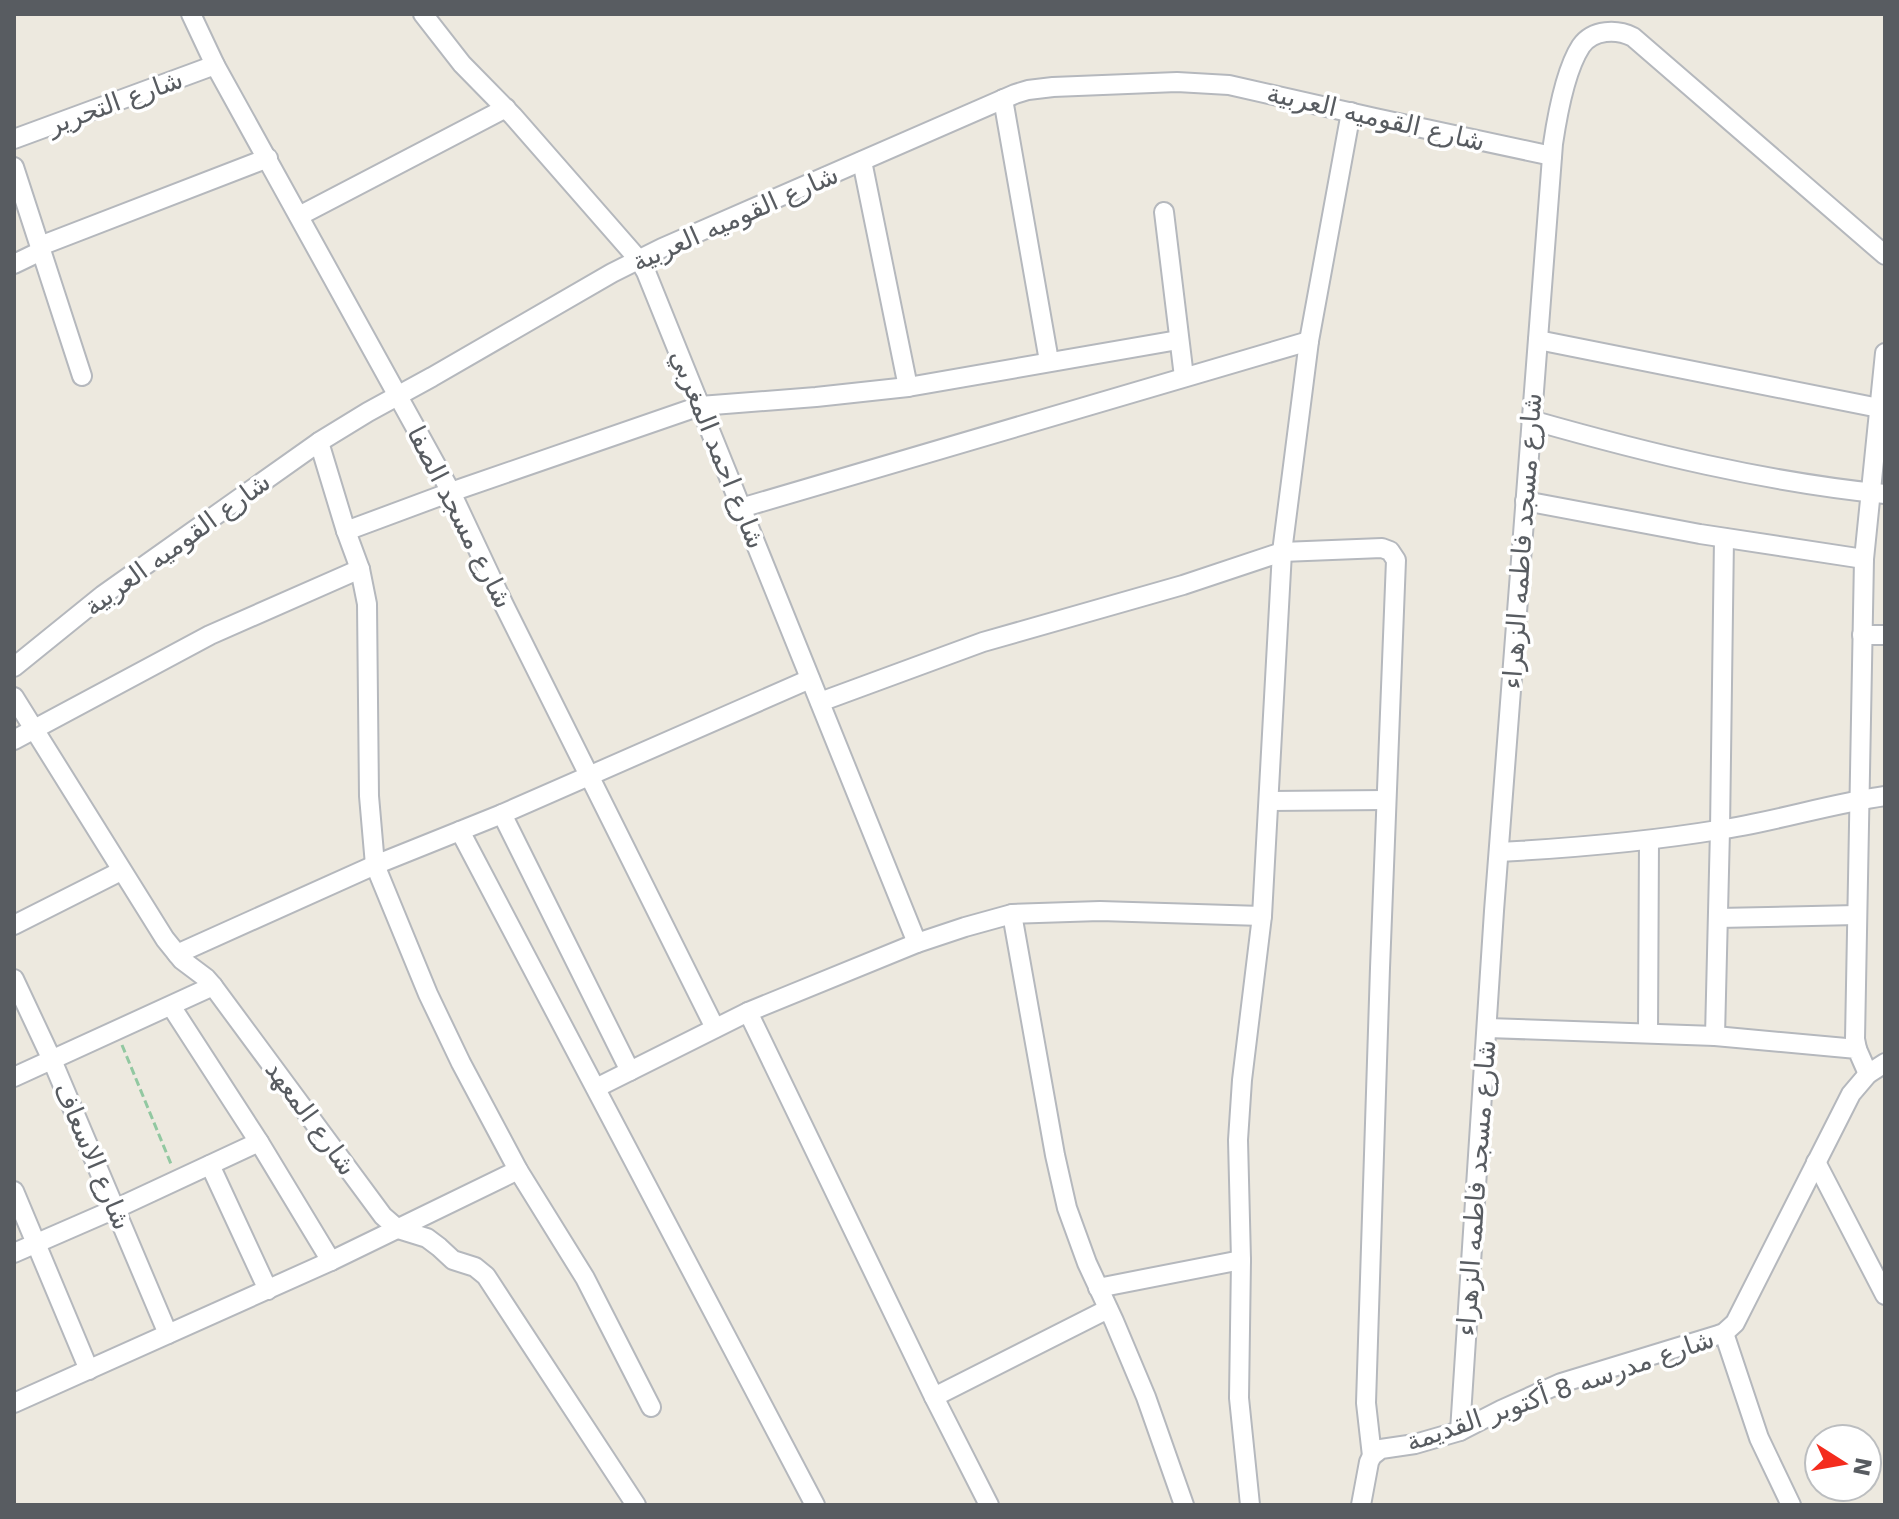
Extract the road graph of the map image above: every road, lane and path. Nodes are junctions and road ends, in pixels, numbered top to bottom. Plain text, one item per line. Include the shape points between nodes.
1 (191, 14) edge
2 (423, 14) edge
3 (215, 65) junction
4 (1003, 99) junction
5 (506, 108) junction
6 (1351, 112) junction
7 (14, 139) edge
8 (1552, 156) junction
9 (268, 158) junction
10 (862, 161) junction
11 (14, 167) edge
12 (1164, 212) dead end
13 (299, 216) junction
14 (40, 249) junction
15 (1885, 255) edge
16 (639, 260) junction
17 (14, 264) edge
18 (1178, 340) junction
19 (1538, 340) junction
20 (1309, 341) junction
21 (1885, 353) edge
22 (1049, 361) junction
23 (82, 376) dead end
24 (1184, 377) junction
25 (908, 387) junction
26 (397, 395) junction
27 (700, 406) junction
28 (1879, 408) junction
29 (1531, 420) junction
30 (319, 442) junction
31 (451, 492) junction
32 (1878, 493) edge
33 (1525, 501) junction
34 (741, 508) junction
35 (346, 531) junction
36 (1724, 538) junction
37 (1282, 552) junction
38 (1864, 559) junction
39 (360, 569) junction
40 (1862, 635) junction
41 (1885, 635) edge
42 (14, 667) edge
43 (810, 679) junction
44 (14, 697) edge
45 (820, 702) junction
46 (34, 730) junction
47 (14, 740) edge
48 (589, 775) junction
49 (1885, 796) edge
50 (1386, 800) junction
51 (1860, 800) junction
52 (1269, 801) junction
53 (502, 814) junction
54 (1720, 830) junction
55 (460, 831) junction
56 (1649, 840) junction
57 (1499, 852) junction
58 (375, 865) junction
59 (121, 871) junction
60 (1012, 914) junction
61 (1857, 915) junction
62 (1262, 916) junction
63 (1718, 918) junction
64 (14, 925) edge
65 (917, 943) junction
66 (177, 954) junction
67 (14, 979) edge
68 (213, 986) junction
69 (171, 1006) junction
70 (748, 1012) junction
71 (715, 1028) junction
72 (1487, 1028) junction
73 (116, 1031) junction
74 (1648, 1033) junction
75 (1715, 1036) junction
76 (1857, 1049) junction
77 (52, 1060) junction
78 (1885, 1063) edge
79 (630, 1071) junction
80 (1868, 1074) junction
81 (14, 1077) edge
82 (596, 1088) junction
83 (259, 1142) junction
84 (1816, 1162) junction
85 (210, 1165) junction
86 (518, 1170) junction
87 (178, 1180) junction
88 (14, 1191) edge
89 (115, 1209) junction
90 (398, 1229) junction
91 (36, 1244) junction
92 (14, 1253) edge
93 (1241, 1260) junction
94 (331, 1261) junction
95 (1098, 1288) junction
96 (268, 1290) junction
97 (1885, 1295) edge
98 (1108, 1309) junction
99 (1724, 1333) junction
100 (168, 1334) junction
101 (89, 1370) junction
102 (934, 1397) junction
103 (16, 1398) edge
104 (651, 1407) dead end
105 (1460, 1431) junction
106 (1372, 1456) junction
107 (1182, 1504) edge
108 (636, 1505) edge
109 (815, 1505) edge
110 (989, 1505) edge
111 (1250, 1505) edge
112 (1361, 1505) edge
113 (1791, 1505) edge

1 - 3 street, شارع مسجد الصفا
2 - 5 street, شارع احمد المغربي
3 - 7 street, شارع التحرير
3 - 9 street, شارع مسجد الصفا
4 - 6 street, شارع القوميه العربية via 1053,87 1192,82 1251,89
4 - 10 street, شارع القوميه العربية
4 - 22 street
5 - 13 street
5 - 16 street, شارع احمد المغربي
6 - 8 street, شارع القوميه العربية
6 - 20 street
8 - 15 street, شارع مسجد فاطمه الزهراء via 1562,97 1581,46 1602,32 1626,34
8 - 19 street, شارع مسجد فاطمه الزهراء
9 - 13 street, شارع مسجد الصفا
9 - 14 street
10 - 16 street, شارع القوميه العربية
10 - 25 street
11 - 14 street
12 - 18 street
13 - 26 street, شارع مسجد الصفا
14 - 17 street
14 - 23 street
16 - 26 street, شارع القوميه العربية
16 - 27 street, شارع احمد المغربي
18 - 22 street
18 - 24 street
19 - 28 street
19 - 29 street, شارع مسجد فاطمه الزهراء
20 - 24 street
20 - 37 street
21 - 28 street
22 - 25 street
24 - 34 street
25 - 27 street
26 - 30 street, شارع القوميه العربية
26 - 31 street, شارع مسجد الصفا
27 - 31 street
27 - 34 street, شارع احمد المغربي
28 - 32 street
29 - 32 street via 1693,461
29 - 33 street, شارع مسجد فاطمه الزهراء
30 - 35 street
30 - 42 street, شارع القوميه العربية via 103,595
31 - 35 street
31 - 48 street, شارع مسجد الصفا
32 - 38 street
33 - 36 street
33 - 57 street, شارع مسجد فاطمه الزهراء
34 - 43 street, شارع احمد المغربي
35 - 39 street
36 - 38 street
36 - 54 street
37 - 45 street via 983,642
37 - 50 street via 1382,548 1396,560
37 - 52 street
38 - 40 street
39 - 46 street via 210,635
39 - 58 street via 367,604
40 - 41 street
40 - 51 street
43 - 45 street, شارع احمد المغربي
43 - 48 street
44 - 46 street, شارع المعهد
45 - 65 street, شارع احمد المغربي
46 - 47 street
46 - 59 street, شارع المعهد
48 - 53 street
48 - 71 street, شارع مسجد الصفا
49 - 51 street
50 - 52 street
50 - 106 street via 1366,1403
51 - 54 street
51 - 61 street
52 - 62 street
53 - 55 street
53 - 79 street
54 - 56 street
54 - 63 street
55 - 58 street
55 - 82 street
56 - 57 street
56 - 74 street
57 - 72 street, شارع مسجد فاطمه الزهراء
58 - 66 street
58 - 86 street via 428,994
59 - 64 street
59 - 66 street, شارع المعهد
60 - 62 street
60 - 65 street
60 - 95 street via 1061,1181
61 - 63 street
61 - 76 street
62 - 93 street via 1238,1140
63 - 75 street
65 - 70 street
66 - 68 street, شارع المعهد
67 - 77 street, شارع الاسعاف
68 - 69 street
68 - 90 street, شارع المعهد via 383,1216
69 - 73 street
69 - 83 street
70 - 71 street
70 - 102 street
71 - 79 street
72 - 74 street
72 - 105 street, شارع مسجد فاطمه الزهراء
73 - 77 street
73 - 87 path
74 - 75 street
75 - 76 street
76 - 80 street
77 - 81 street
77 - 89 street, شارع الاسعاف
78 - 80 street, شارع مدرسه 8 أكتوبر القديمة
79 - 82 street
80 - 84 street, شارع مدرسه 8 أكتوبر القديمة via 1851,1094
82 - 109 street
83 - 85 street
83 - 94 street
84 - 97 street
84 - 99 street, شارع مدرسه 8 أكتوبر القديمة via 1735,1323
85 - 87 street
85 - 96 street
86 - 90 street
86 - 104 street via 585,1278
87 - 89 street
88 - 91 street
89 - 91 street
89 - 100 street, شارع الاسعاف
90 - 94 street
90 - 108 street, شارع المعهد via 427,1238 453,1260 486,1276
91 - 92 street
91 - 101 street
93 - 95 street
93 - 111 street via 1239,1398
94 - 96 street
95 - 98 street
96 - 100 street
98 - 102 street
98 - 107 street via 1146,1397
99 - 105 street, شارع مدرسه 8 أكتوبر القديمة via 1561,1383
99 - 113 street via 1759,1438
100 - 101 street
101 - 103 street
102 - 110 street
105 - 106 street, شارع مدرسه 8 أكتوبر القديمة via 1381,1449
106 - 112 street, شارع مدرسه 8 أكتوبر القديمة

